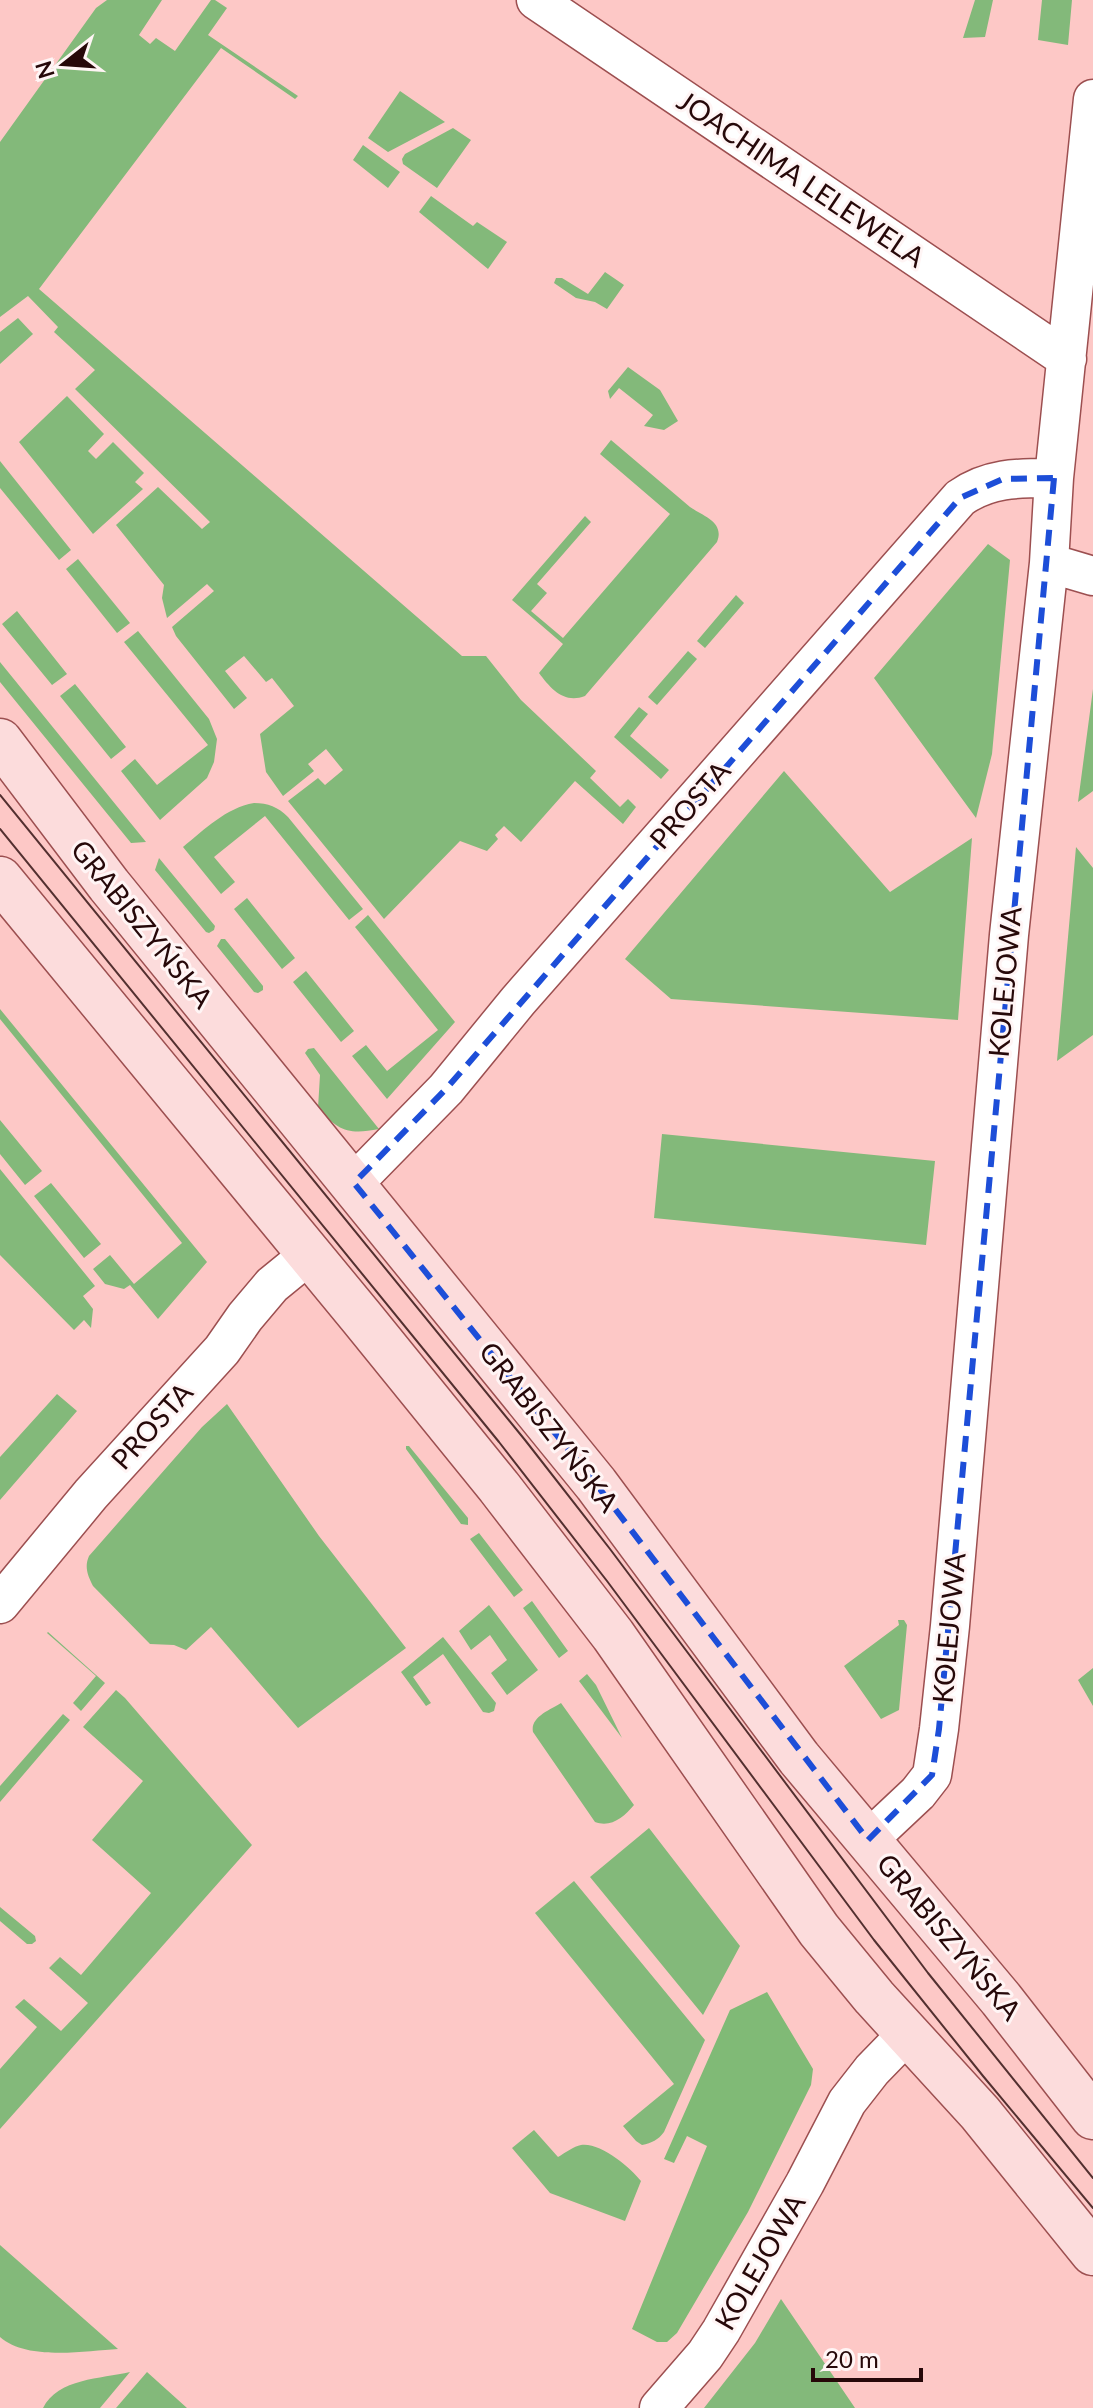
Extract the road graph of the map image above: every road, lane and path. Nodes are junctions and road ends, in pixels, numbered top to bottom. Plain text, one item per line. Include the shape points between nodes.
1 (536, 0) edge
2 (1093, 99) edge
3 (1067, 359) junction
4 (1054, 478) junction
5 (1049, 563) junction
6 (1093, 576) edge
7 (0, 741) edge
8 (0, 879) edge
9 (354, 1183) junction
10 (310, 1254) junction
11 (0, 1604) edge
12 (868, 1840) junction
13 (907, 2034) junction
14 (1093, 2117) edge
15 (1093, 2253) edge
16 (659, 2408) edge

1 - 3 street, JOACHIMA LELEWELA
2 - 3 street, KOLEJOWA
3 - 4 street, KOLEJOWA
4 - 5 street, KOLEJOWA
4 - 9 street, PROSTA via 1003,479 960,498 446,1089
5 - 6 street
5 - 12 street, KOLEJOWA via 1009,935 935,1759 932,1775 918,1793
7 - 9 main road, GRABISZYŃSKA via 109,885
8 - 10 main road
9 - 12 main road, GRABISZYŃSKA via 596,1484 799,1758
10 - 11 street, PROSTA via 272,1285 222,1350
10 - 13 main road via 613,1635 819,1930
12 - 14 main road, GRABISZYŃSKA
13 - 15 main road via 980,2113
13 - 16 street, KOLEJOWA via 847,2102 721,2331

